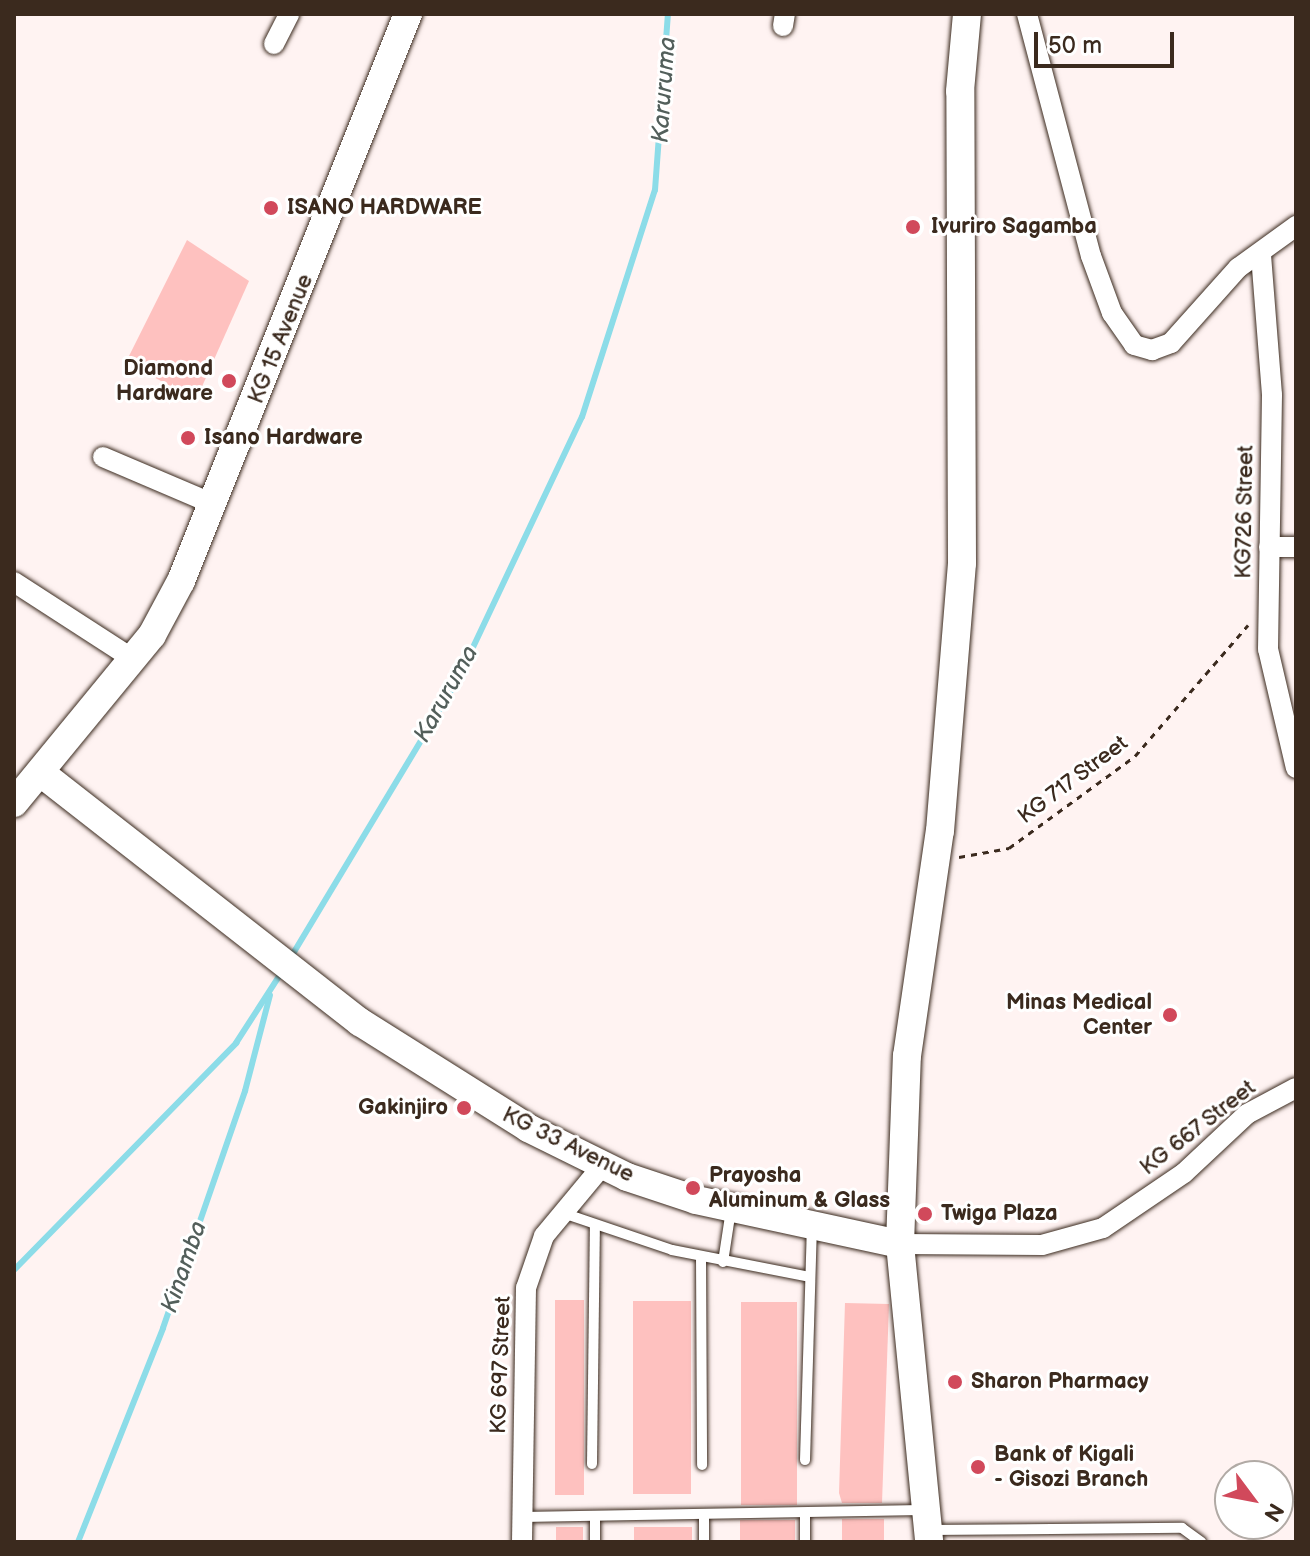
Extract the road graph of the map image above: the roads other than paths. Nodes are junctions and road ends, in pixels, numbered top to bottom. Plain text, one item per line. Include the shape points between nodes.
1 (289, 14) edge
2 (408, 14) edge
3 (967, 14) edge
4 (1027, 14) edge
5 (274, 44) dead end
6 (1296, 226) edge
7 (1261, 255) junction
8 (103, 457) dead end
9 (213, 504) junction
10 (1269, 547) junction
11 (1296, 547) edge
12 (14, 582) edge
13 (133, 659) junction
14 (1296, 768) edge
15 (41, 773) junction
16 (14, 803) edge
17 (1296, 1088) edge
18 (603, 1165) junction
19 (731, 1208) junction
20 (561, 1212) junction
21 (595, 1226) junction
22 (812, 1226) junction
23 (900, 1244) junction
24 (701, 1257) junction
25 (723, 1262) junction
26 (809, 1277) junction
27 (805, 1460) dead end
28 (592, 1464) dead end
29 (702, 1465) dead end
30 (805, 1514) junction
31 (704, 1515) junction
32 (522, 1517) junction
33 (595, 1517) junction
34 (927, 1527) edge
35 (1062, 1529) junction
36 (522, 1542) edge
37 (595, 1542) edge
38 (704, 1542) edge
39 (805, 1542) edge
40 (1062, 1542) edge
41 (1201, 1542) edge

1 - 5 street
2 - 9 main road, KG 15 Avenue
3 - 23 main road via 960,105 962,563 935,861 907,1056
4 - 7 street via 1091,256 1126,337 1152,350 1171,343 1238,268
6 - 7 street
7 - 10 street, KG726 Street via 1272,395
8 - 9 street
9 - 13 main road, KG 15 Avenue via 181,581
10 - 11 street
10 - 14 street, KG726 Street via 1266,604 1275,701
12 - 13 street
13 - 15 main road, KG 15 Avenue
15 - 16 main road, KG 15 Avenue
15 - 18 main road, KG 33 Avenue via 360,1022 492,1108
17 - 23 street, KG 667 Street via 1247,1114 1184,1173 1103,1228 1042,1245
18 - 19 main road, KG 33 Avenue
18 - 20 street, KG 697 Street
19 - 22 main road, KG 33 Avenue
19 - 25 lane
20 - 21 lane
20 - 32 street, KG 697 Street via 544,1236 526,1288
21 - 24 lane
21 - 28 lane
22 - 23 main road, KG 33 Avenue
22 - 26 lane
23 - 34 main road
24 - 25 lane
24 - 29 lane
25 - 26 lane
26 - 27 lane
30 - 31 lane
30 - 34 lane
30 - 39 lane
31 - 33 lane
31 - 38 lane
32 - 33 lane
32 - 36 street, KG 697 Street
33 - 37 lane
34 - 35 lane
35 - 40 lane
35 - 41 lane via 1182,1528

